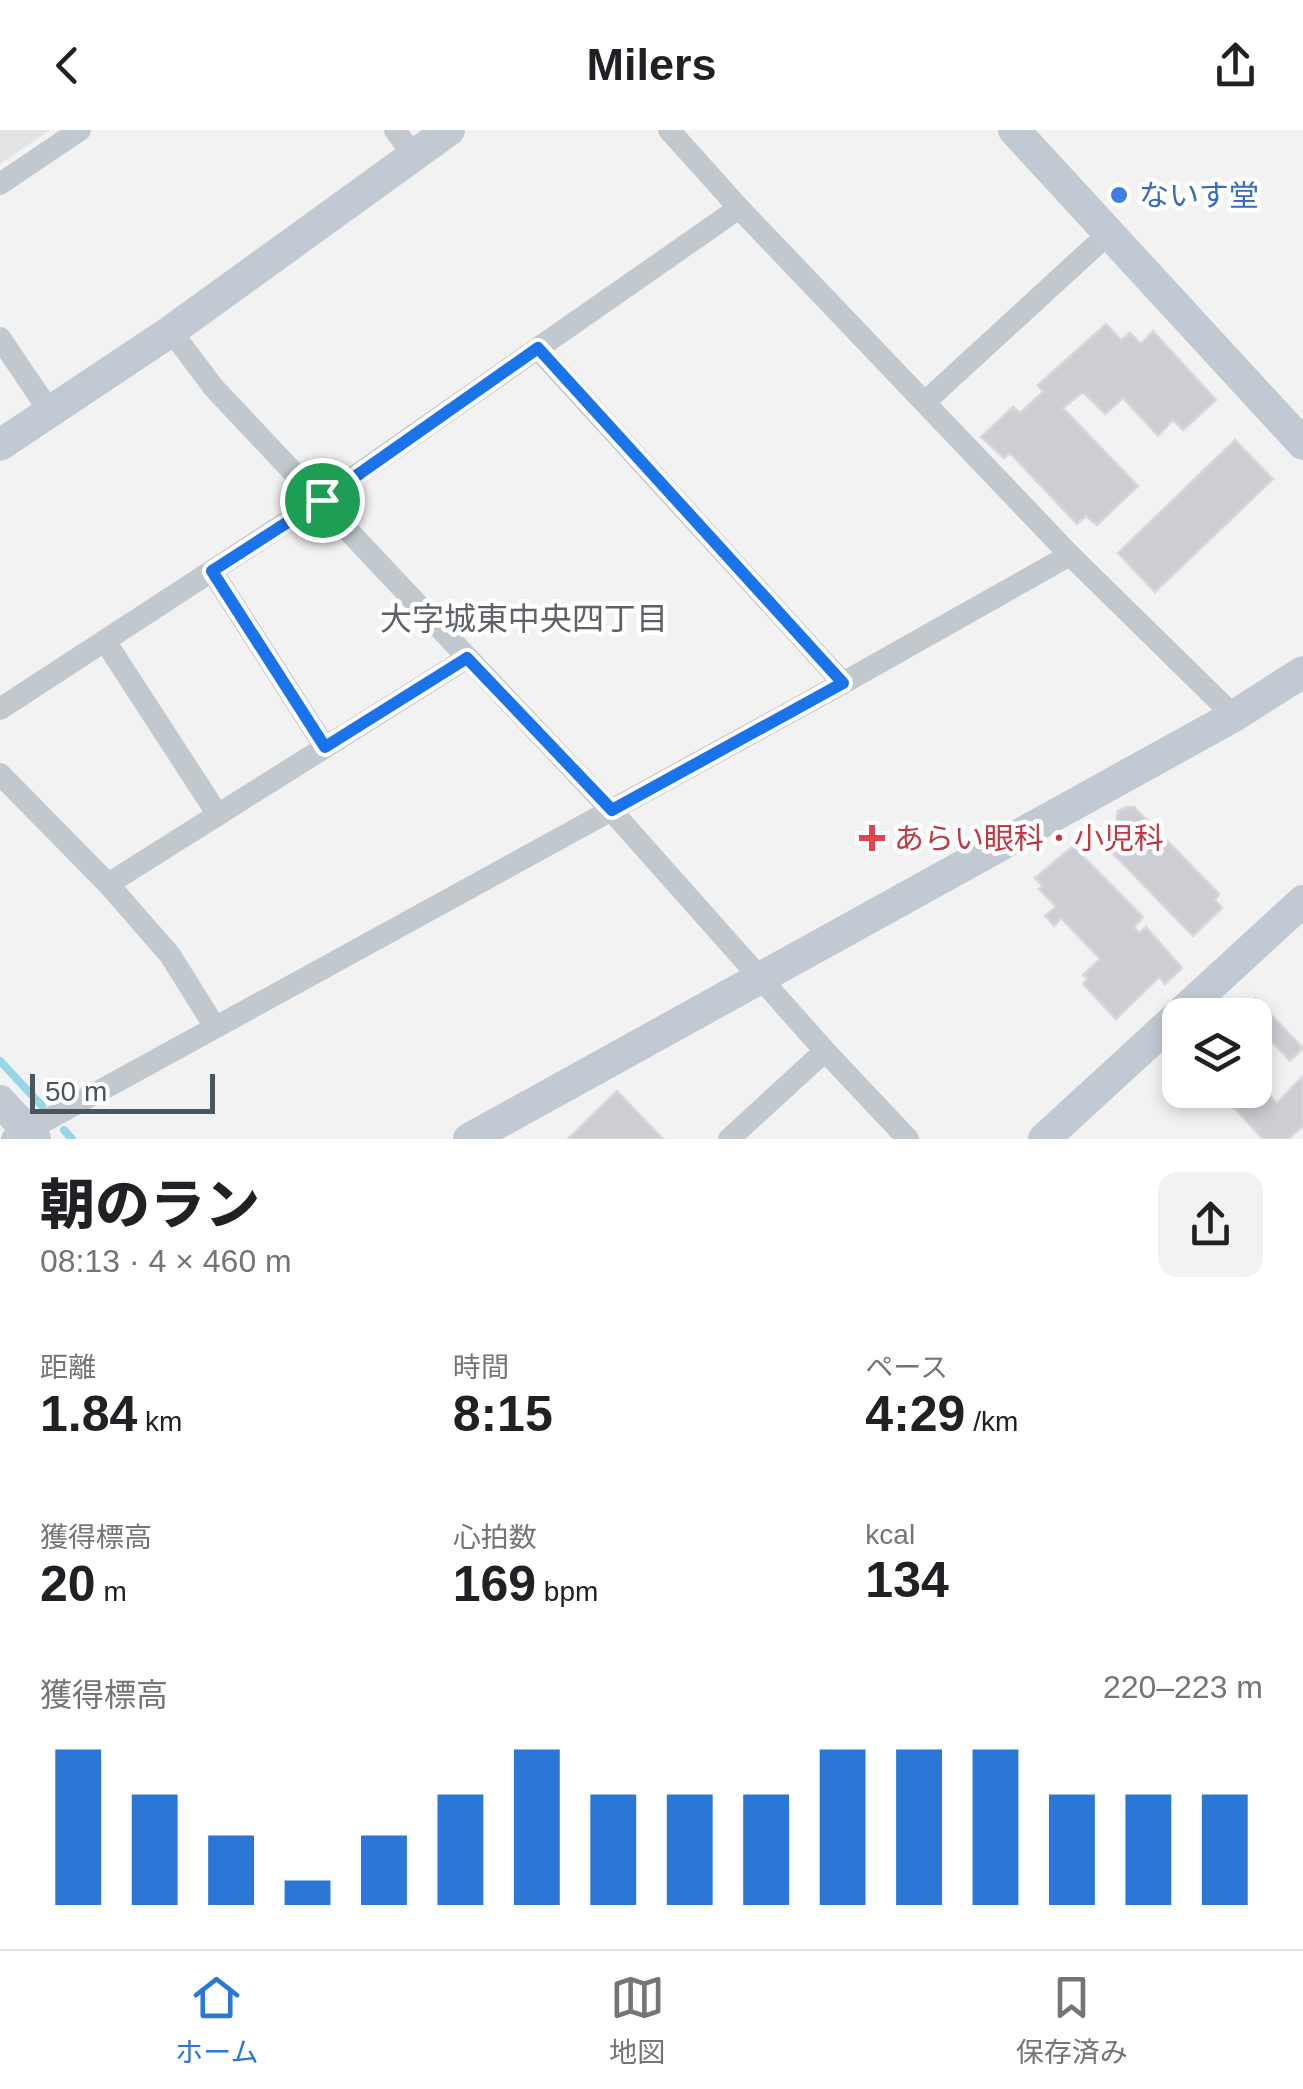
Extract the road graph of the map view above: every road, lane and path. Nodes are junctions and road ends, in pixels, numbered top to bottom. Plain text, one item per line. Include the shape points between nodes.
1 (80, 130) edge
2 (450, 130) edge
3 (669, 130) edge
4 (1014, 130) edge
5 (404, 142) edge
6 (0, 184) edge
7 (740, 208) junction
8 (1108, 234) junction
9 (171, 331) junction
10 (0, 338) edge
11 (538, 348) junction
12 (925, 402) junction
13 (50, 412) junction
14 (1303, 444) edge
15 (0, 446) edge
16 (322, 500) junction
17 (1070, 555) junction
18 (212, 571) junction
19 (104, 641) junction
20 (467, 658) junction
21 (1303, 672) edge
22 (843, 683) junction
23 (0, 709) edge
24 (1234, 716) junction
25 (325, 747) junction
26 (0, 774) edge
27 (612, 810) junction
28 (218, 815) junction
29 (108, 884) junction
30 (1303, 901) edge
31 (762, 978) junction
32 (215, 1028) junction
33 (824, 1051) junction
34 (0, 1101) edge
35 (25, 1136) edge
36 (470, 1139) edge
37 (729, 1139) edge
38 (908, 1139) edge
39 (1044, 1139) edge

1 - 6 street
2 - 5 street
3 - 7 street
4 - 8 street
5 - 9 street
7 - 11 street
7 - 12 street
8 - 12 street
8 - 14 street
9 - 13 street
9 - 16 street via 214,388
10 - 13 street
11 - 16 street
11 - 22 street
12 - 17 street
13 - 15 street
16 - 18 street
16 - 20 street
17 - 22 street
17 - 24 street
18 - 19 street
18 - 25 street
19 - 23 street
19 - 28 street
20 - 25 street
20 - 27 street
21 - 24 street
22 - 27 street
24 - 31 street
25 - 28 street
26 - 29 street
27 - 31 street
27 - 32 street
28 - 29 street
29 - 32 street via 170,955
30 - 39 street
31 - 33 street
31 - 36 street
32 - 35 street
33 - 37 street
33 - 38 street
34 - 35 street

